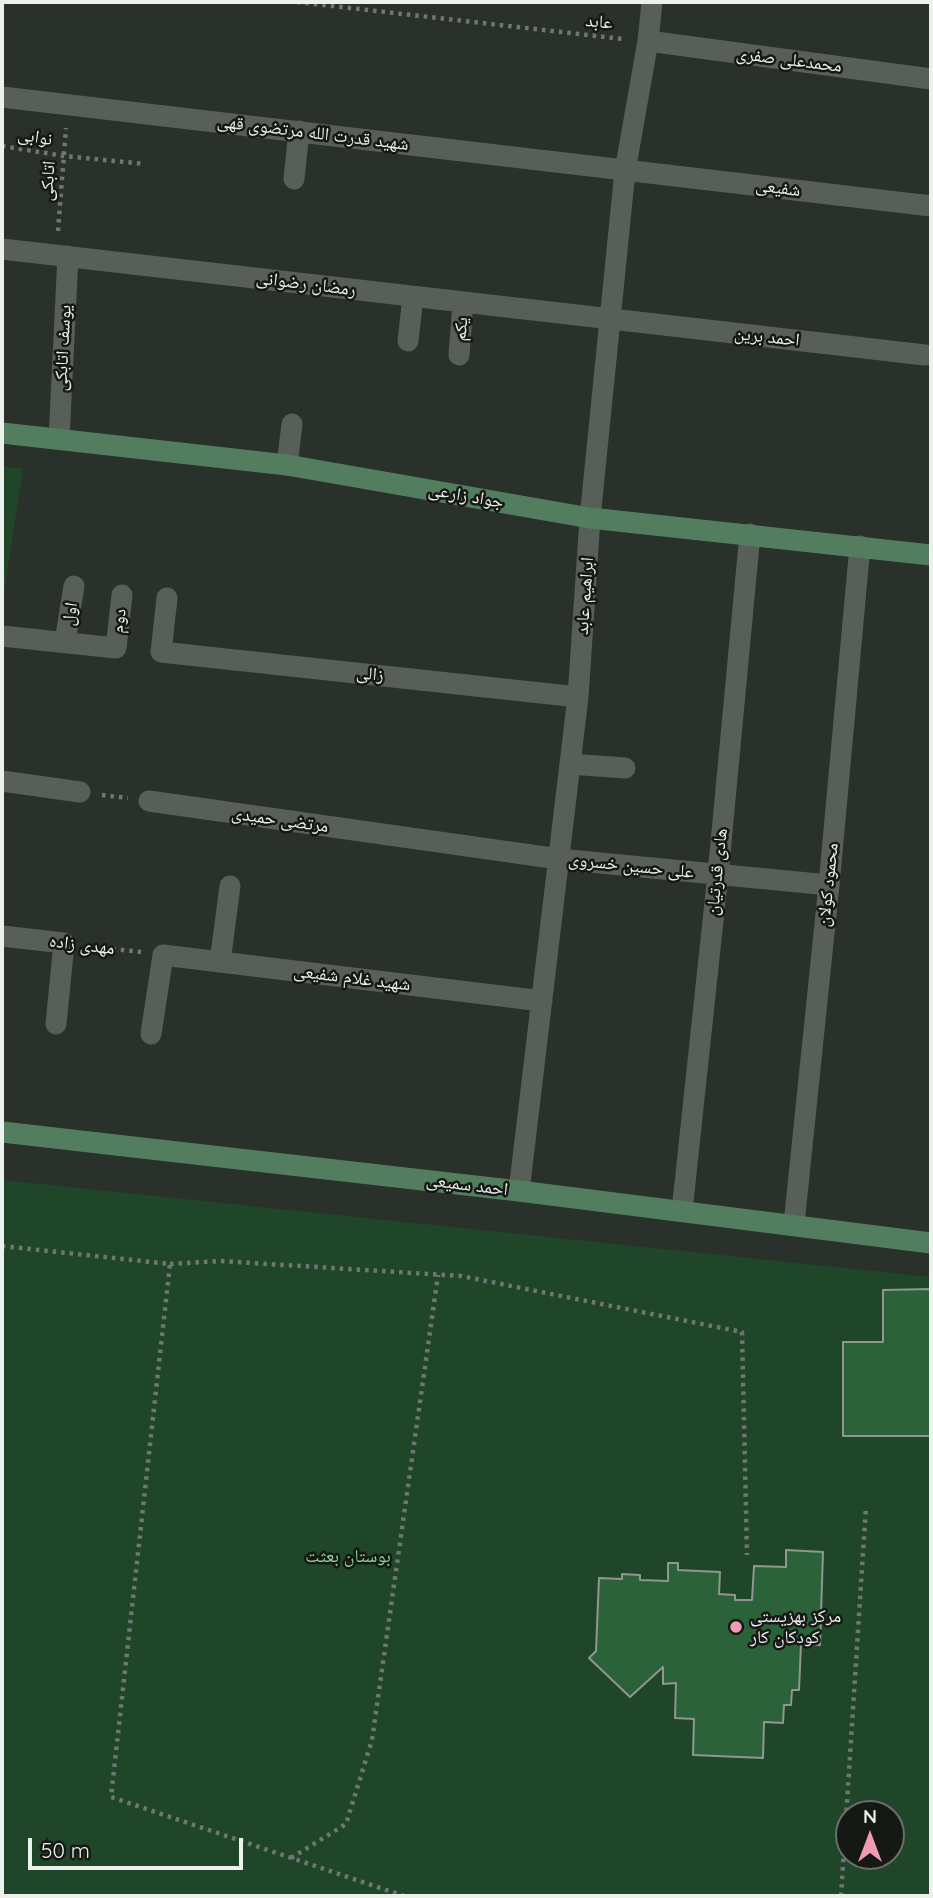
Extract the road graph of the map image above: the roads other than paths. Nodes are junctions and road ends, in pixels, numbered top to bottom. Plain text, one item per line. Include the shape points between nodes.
1 (652, 2) edge
2 (648, 41) junction
3 (931, 79) edge
4 (2, 97) edge
5 (299, 131) junction
6 (625, 171) junction
7 (294, 179) dead end
8 (931, 206) edge
9 (2, 249) edge
10 (68, 256) junction
11 (413, 297) junction
12 (463, 302) junction
13 (610, 319) junction
14 (408, 341) dead end
15 (459, 355) dead end
16 (925, 355) dead end
17 (292, 424) dead end
18 (2, 433) edge
19 (59, 439) junction
20 (287, 465) junction
21 (590, 518) junction
22 (750, 534) junction
23 (860, 546) junction
24 (931, 555) edge
25 (74, 586) dead end
26 (122, 594) dead end
27 (167, 598) dead end
28 (2, 636) edge
29 (65, 642) junction
30 (578, 696) junction
31 (570, 764) junction
32 (625, 768) dead end
33 (2, 781) edge
34 (80, 792) road end
35 (149, 801) road end
36 (559, 859) junction
37 (718, 874) junction
38 (829, 885) junction
39 (230, 886) dead end
40 (2, 936) edge
41 (220, 962) junction
42 (542, 1001) junction
43 (56, 1024) dead end
44 (150, 1034) dead end
45 (2, 1132) edge
46 (519, 1191) junction
47 (682, 1211) junction
48 (794, 1224) junction
49 (931, 1243) edge

1 - 2 street, ابراهیم عابد
2 - 3 street, محمدعلی صفری
2 - 6 street, ابراهیم عابد
4 - 5 street, شهید قدرت الله مرتضوی قهی
5 - 6 street, شهید قدرت الله مرتضوی قهی
5 - 7 street
6 - 8 street, شفیعی
6 - 13 street, ابراهیم عابد
9 - 10 street, رمضان رضوانی
10 - 11 street, رمضان رضوانی
10 - 19 street, یوسف اتابکی
11 - 12 street, رمضان رضوانی
11 - 14 street
12 - 13 street, رمضان رضوانی
12 - 15 street, یکم
13 - 16 street, احمد برین
13 - 21 street, ابراهیم عابد
17 - 20 street
18 - 19 street, جواد زارعی
19 - 20 street, جواد زارعی
20 - 21 street, جواد زارعی
21 - 22 street, جواد زارعی
21 - 30 street, ابراهیم عابد
22 - 23 street, جواد زارعی
22 - 37 street, هادی قدرتیان
23 - 24 street, جواد زارعی
23 - 38 street, محمود کولان
25 - 29 street, اول
26 - 29 street, دوم via 116,648
27 - 30 street, زالی via 161,652
28 - 29 street
30 - 31 street, ابراهیم عابد
31 - 32 street
31 - 36 street, ابراهیم عابد
33 - 34 street
35 - 36 street, مرتضی حمیدی
36 - 37 street, علی حسین خسروی
36 - 42 street, ابراهیم عابد
37 - 38 street, علی حسین خسروی
37 - 47 street, هادی قدرتیان
38 - 48 street, محمود کولان
39 - 41 street
40 - 43 street, مهدی زاده via 64,943
41 - 42 street, شهید غلام شفیعی
41 - 44 street, شهید غلام شفیعی via 163,955
42 - 46 street, ابراهیم عابد
45 - 46 street, احمد سمیعی
46 - 47 street, احمد سمیعی
47 - 48 street, احمد سمیعی
48 - 49 street, احمد سمیعی

